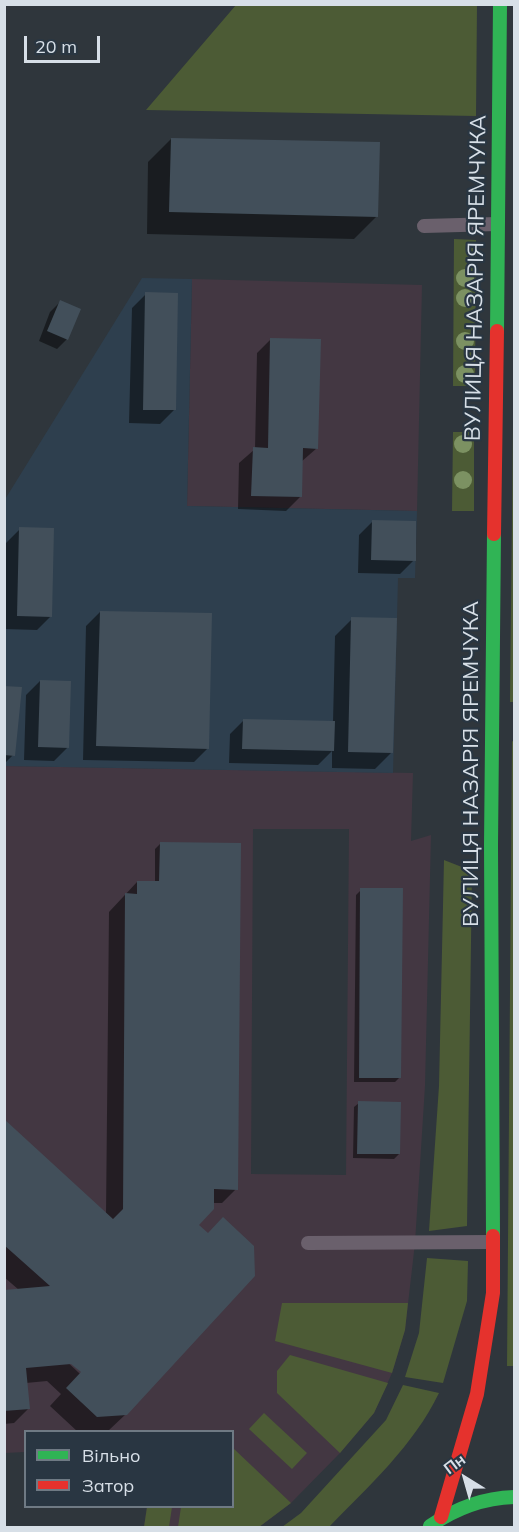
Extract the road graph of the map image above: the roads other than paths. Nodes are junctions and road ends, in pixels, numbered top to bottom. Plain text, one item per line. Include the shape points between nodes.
1 (500, 4) edge
2 (497, 224) junction
3 (424, 226) dead end
4 (493, 1242) junction
5 (308, 1243) dead end
6 (514, 1497) edge
7 (441, 1517) junction
8 (429, 1527) edge

1 - 2 street, ВУЛИЦЯ НАЗАРІЯ ЯРЕМЧУКА
2 - 3 lane
2 - 4 street, ВУЛИЦЯ НАЗАРІЯ ЯРЕМЧУКА via 498,719 490,845
4 - 5 lane
4 - 7 street, ВУЛИЦЯ НАЗАРІЯ ЯРЕМЧУКА via 493,1293 477,1394
6 - 7 street via 471,1504
7 - 8 street

